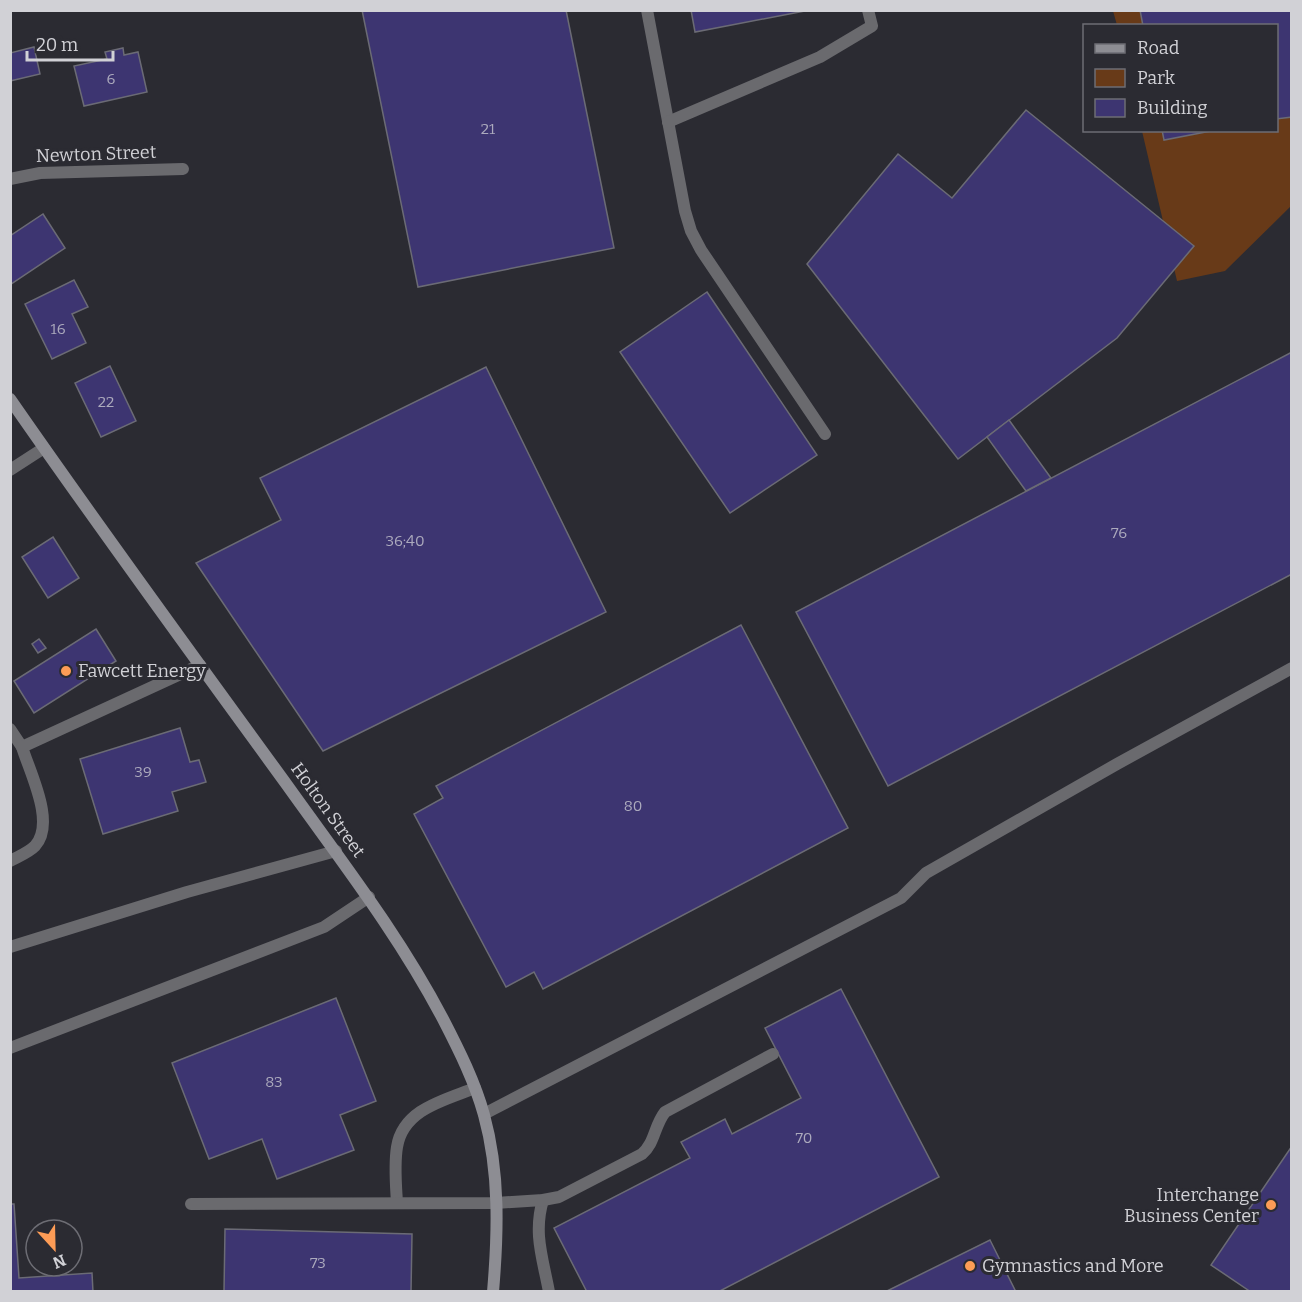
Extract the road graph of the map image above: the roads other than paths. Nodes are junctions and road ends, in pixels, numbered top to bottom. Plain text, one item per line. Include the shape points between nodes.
1 (647, 10) edge
2 (868, 10) edge
3 (668, 122) junction
4 (183, 169) dead end
5 (10, 179) edge
6 (10, 399) edge
7 (825, 434) dead end
8 (44, 448) junction
9 (10, 470) edge
10 (201, 665) junction
11 (1292, 668) edge
12 (10, 729) edge
13 (22, 747) junction
14 (336, 851) junction
15 (10, 861) edge
16 (369, 897) junction
17 (10, 947) edge
18 (10, 1048) edge
19 (773, 1054) dead end
20 (475, 1088) junction
21 (484, 1113) junction
22 (543, 1200) junction
23 (397, 1203) junction
24 (496, 1203) junction
25 (191, 1204) dead end
26 (493, 1292) edge
27 (549, 1292) edge

1 - 3 street
2 - 3 street via 872,26 820,57
3 - 7 street via 685,211 695,241
4 - 5 street, Newton Street via 40,173
6 - 8 street, Holton Street
8 - 9 street
8 - 10 street, Holton Street
10 - 13 street
10 - 14 street, Holton Street
11 - 21 street via 926,873 901,898
12 - 13 street
13 - 15 street via 44,823 35,845
14 - 16 street, Holton Street
14 - 17 street
16 - 18 street via 324,927
16 - 20 street, Holton Street via 420,977
19 - 22 street via 665,1112 650,1147 642,1154 559,1197
20 - 21 street, Holton Street
20 - 23 street via 419,1112 405,1126 397,1145
21 - 24 street, Holton Street
22 - 24 street
22 - 27 street via 538,1235
23 - 24 street
23 - 25 street
24 - 26 street, Holton Street

